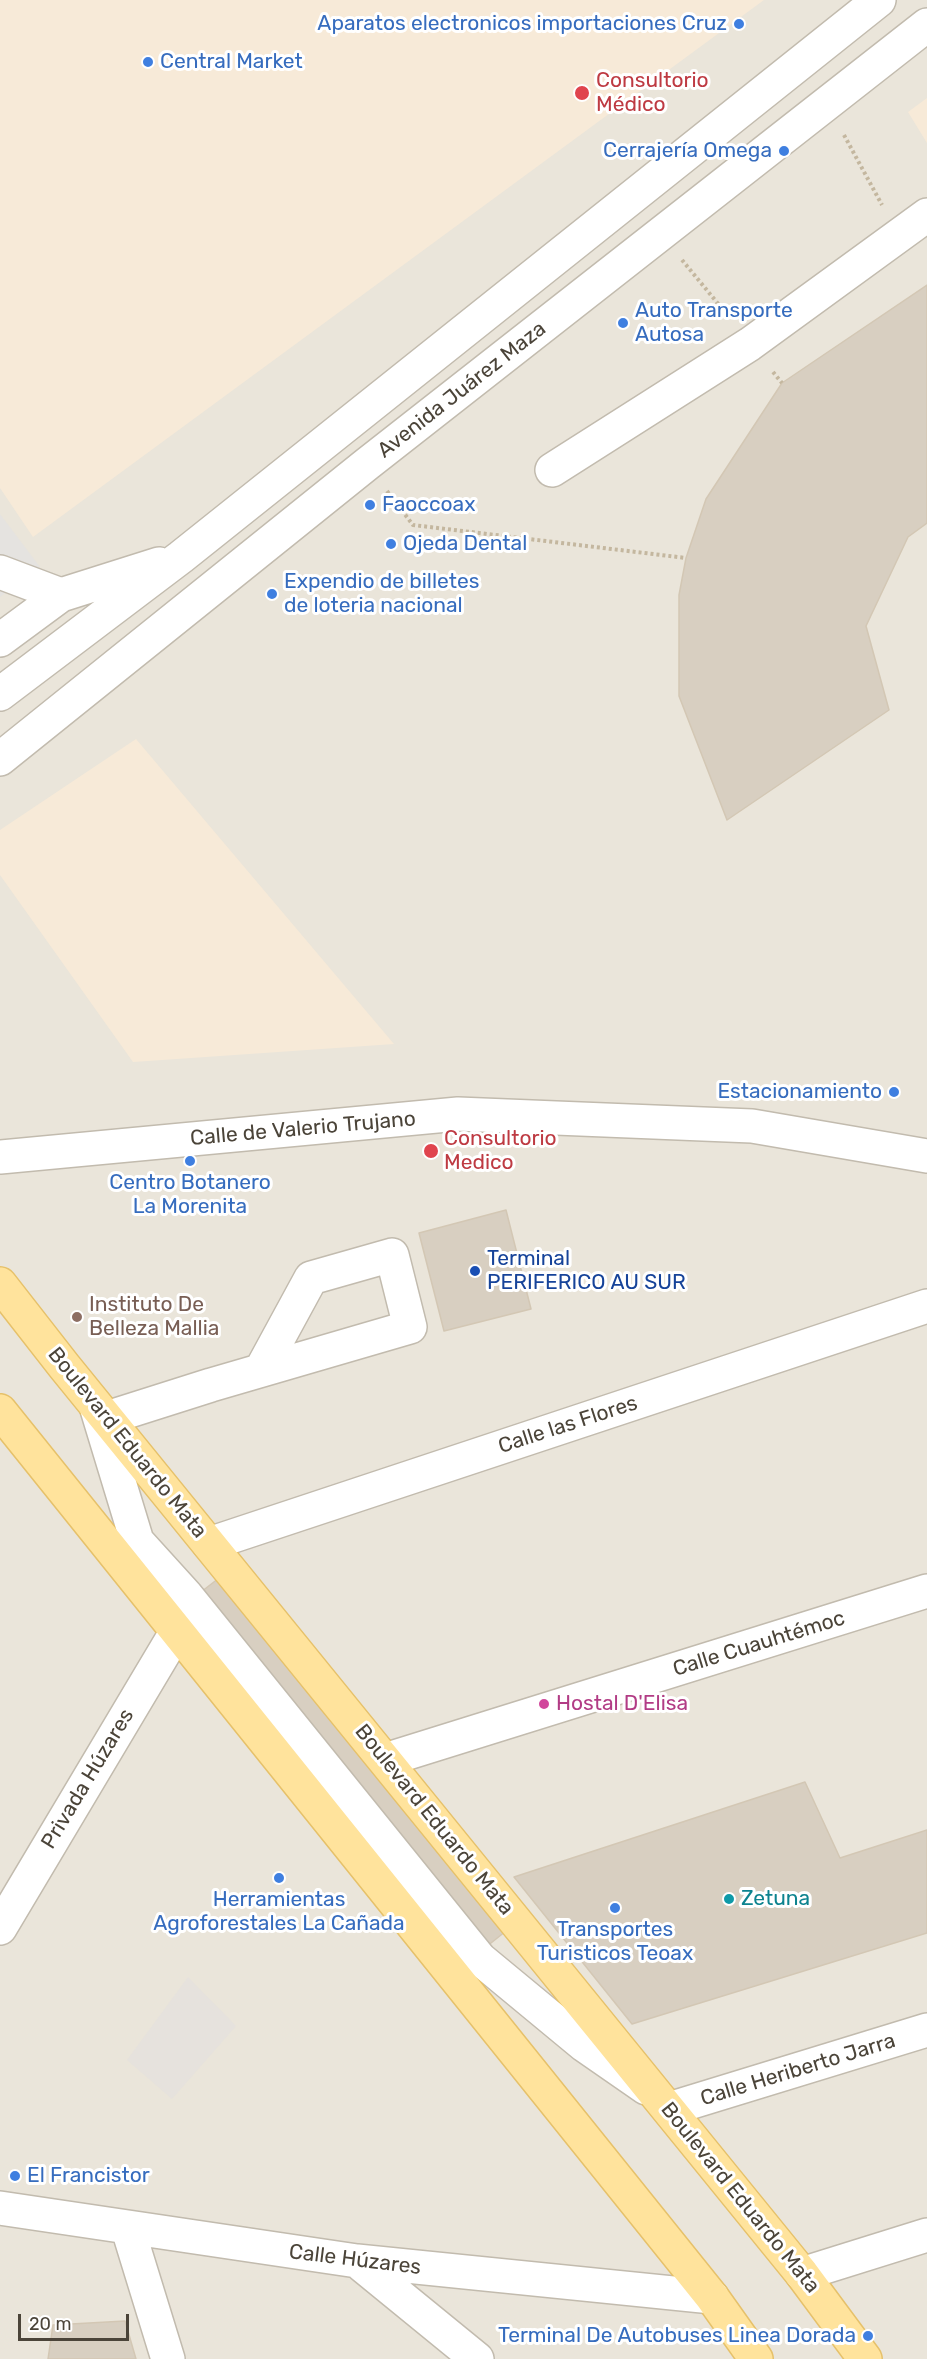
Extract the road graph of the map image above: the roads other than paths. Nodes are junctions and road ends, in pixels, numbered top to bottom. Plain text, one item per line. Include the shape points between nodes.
1 (879, 0) edge
2 (893, 0) edge
3 (924, 34) edge
4 (927, 215) edge
5 (552, 470) dead end
6 (181, 557) junction
7 (0, 572) edge
8 (61, 595) junction
9 (0, 640) edge
10 (0, 694) edge
11 (0, 759) edge
12 (927, 1156) edge
13 (0, 1157) edge
14 (0, 1284) edge
15 (927, 1306) edge
16 (261, 1370) junction
17 (101, 1412) junction
18 (3, 1421) edge
19 (209, 1544) junction
20 (927, 1591) edge
21 (177, 1630) junction
22 (385, 1761) junction
23 (0, 1928) edge
24 (927, 2030) edge
25 (664, 2102) junction
26 (0, 2208) edge
27 (128, 2229) junction
28 (927, 2235) edge
29 (357, 2261) junction
30 (802, 2274) junction
31 (712, 2297) junction
32 (168, 2359) edge
33 (477, 2359) edge
34 (756, 2359) edge
35 (865, 2359) edge

1 - 6 street, Avenida Juárez Maza
2 - 3 street
3 - 11 street, Avenida Juárez Maza via 827,103 367,464
4 - 5 street via 750,344
6 - 8 street
6 - 10 street, Avenida Juárez Maza
7 - 8 street
8 - 9 street
12 - 13 street, Calle de Valerio Trujano via 752,1126 458,1114
14 - 17 main road, Boulevard Eduardo Mata
15 - 19 street, Calle las Flores
16 - 16 street via 410,1327 392,1255 311,1278
16 - 17 street
17 - 19 main road, Boulevard Eduardo Mata
17 - 25 street via 137,1541 186,1595 480,1959 584,2046
18 - 21 main road
19 - 22 main road, Boulevard Eduardo Mata
20 - 22 street, Calle Cuauhtémoc
21 - 23 street, Privada Húzares
21 - 31 main road
22 - 25 main road, Boulevard Eduardo Mata
24 - 25 street, Calle Heriberto Jarra
25 - 30 main road, Boulevard Eduardo Mata
26 - 27 street, Calle Húzares
27 - 29 street, Calle Húzares
27 - 32 street
28 - 30 street
29 - 31 street, Calle Húzares
29 - 33 street
30 - 35 main road, Boulevard Eduardo Mata
31 - 34 main road

